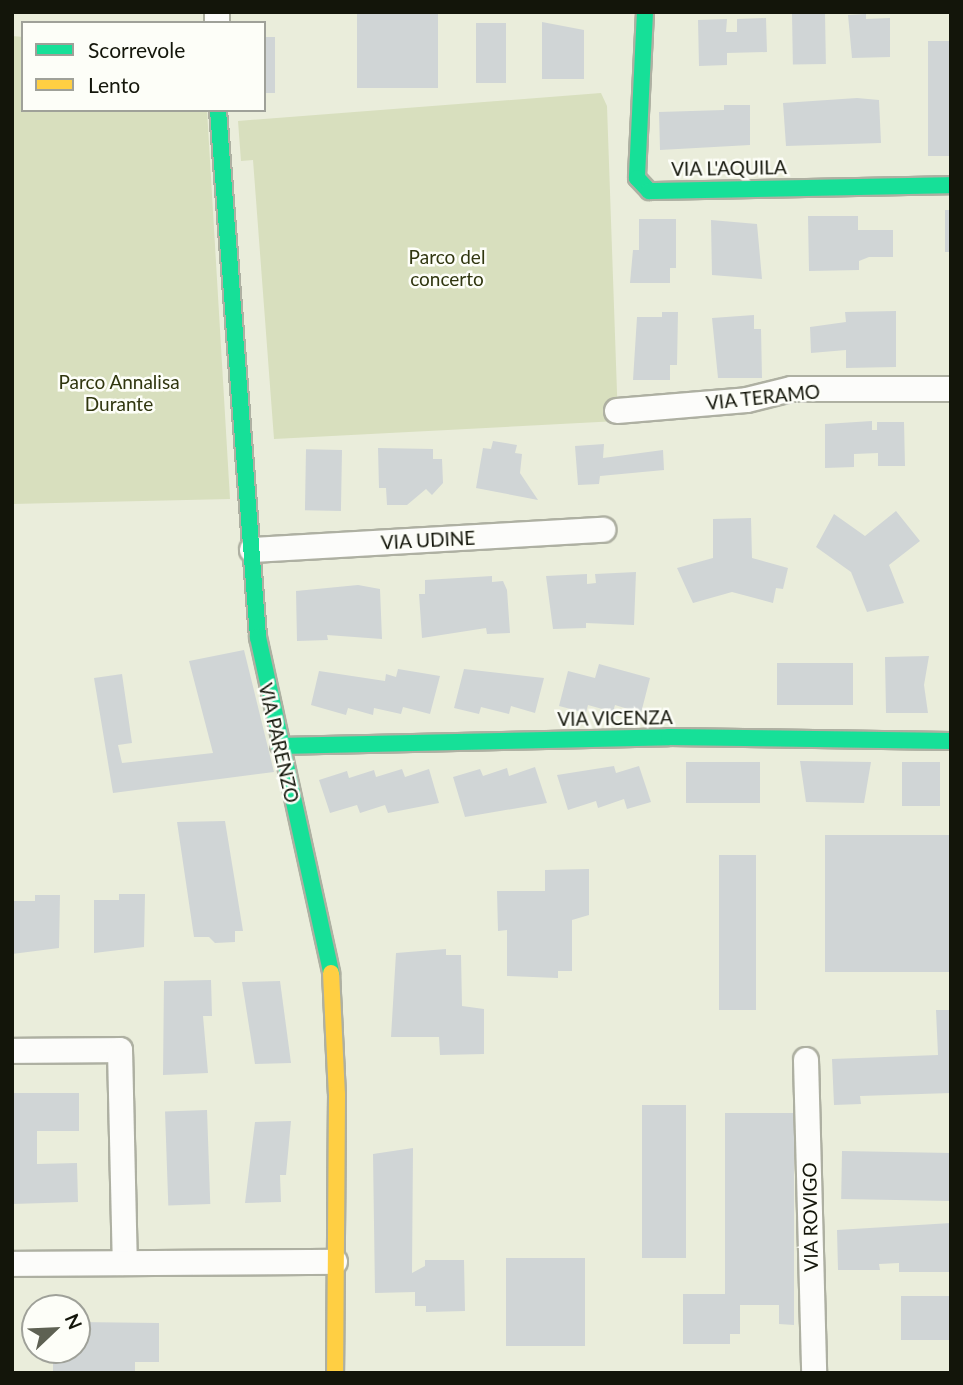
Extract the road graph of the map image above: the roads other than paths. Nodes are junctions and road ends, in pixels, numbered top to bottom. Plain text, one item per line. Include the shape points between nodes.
1 (645, 12) edge
2 (218, 112) edge
3 (951, 185) edge
4 (951, 389) edge
5 (617, 411) dead end
6 (603, 530) dead end
7 (252, 550) junction
8 (951, 741) edge
9 (279, 746) junction
10 (12, 1051) edge
11 (806, 1060) dead end
12 (335, 1262) junction
13 (125, 1263) junction
14 (12, 1264) edge
15 (335, 1373) edge
16 (814, 1373) edge

1 - 3 street, VIA L'AQUILA via 637,178 649,191
2 - 7 street, VIA PARENZO
4 - 5 street, VIA TERAMO via 791,389 747,400
6 - 7 street, VIA UDINE
7 - 9 street, VIA PARENZO via 258,637
8 - 9 street, VIA VICENZA via 669,737
9 - 12 street, VIA PARENZO via 331,972 337,1094
10 - 13 street via 120,1050
11 - 16 street, VIA ROVIGO
12 - 13 street
12 - 15 street, VIA PARENZO
13 - 14 street

